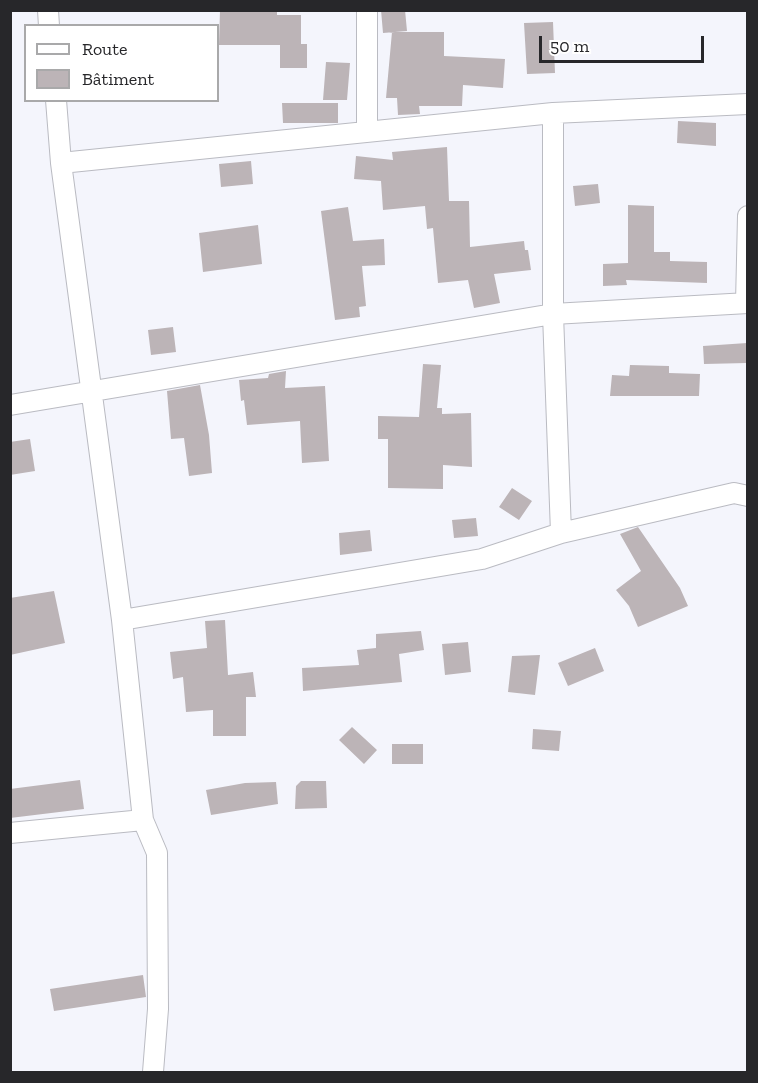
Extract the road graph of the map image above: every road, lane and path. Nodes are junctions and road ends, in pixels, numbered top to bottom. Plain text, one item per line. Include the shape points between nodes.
1 (367, 10) edge
2 (56, 102) edge
3 (747, 104) edge
4 (553, 113) junction
5 (367, 132) junction
6 (61, 163) junction
7 (747, 216) edge
8 (747, 303) edge
9 (553, 314) junction
10 (91, 390) junction
11 (10, 405) edge
12 (747, 496) edge
13 (561, 533) junction
14 (122, 620) junction
15 (143, 820) junction
16 (10, 833) edge
17 (153, 1072) edge

1 - 5 street
2 - 6 street
3 - 4 street
4 - 5 street
4 - 9 street
5 - 6 street
6 - 10 street
7 - 8 street
8 - 9 street
9 - 10 street
9 - 13 street
10 - 11 street
10 - 14 street
12 - 13 street via 734,493
13 - 14 street via 482,560
14 - 15 street
15 - 16 street
15 - 17 street via 157,853 158,1009

